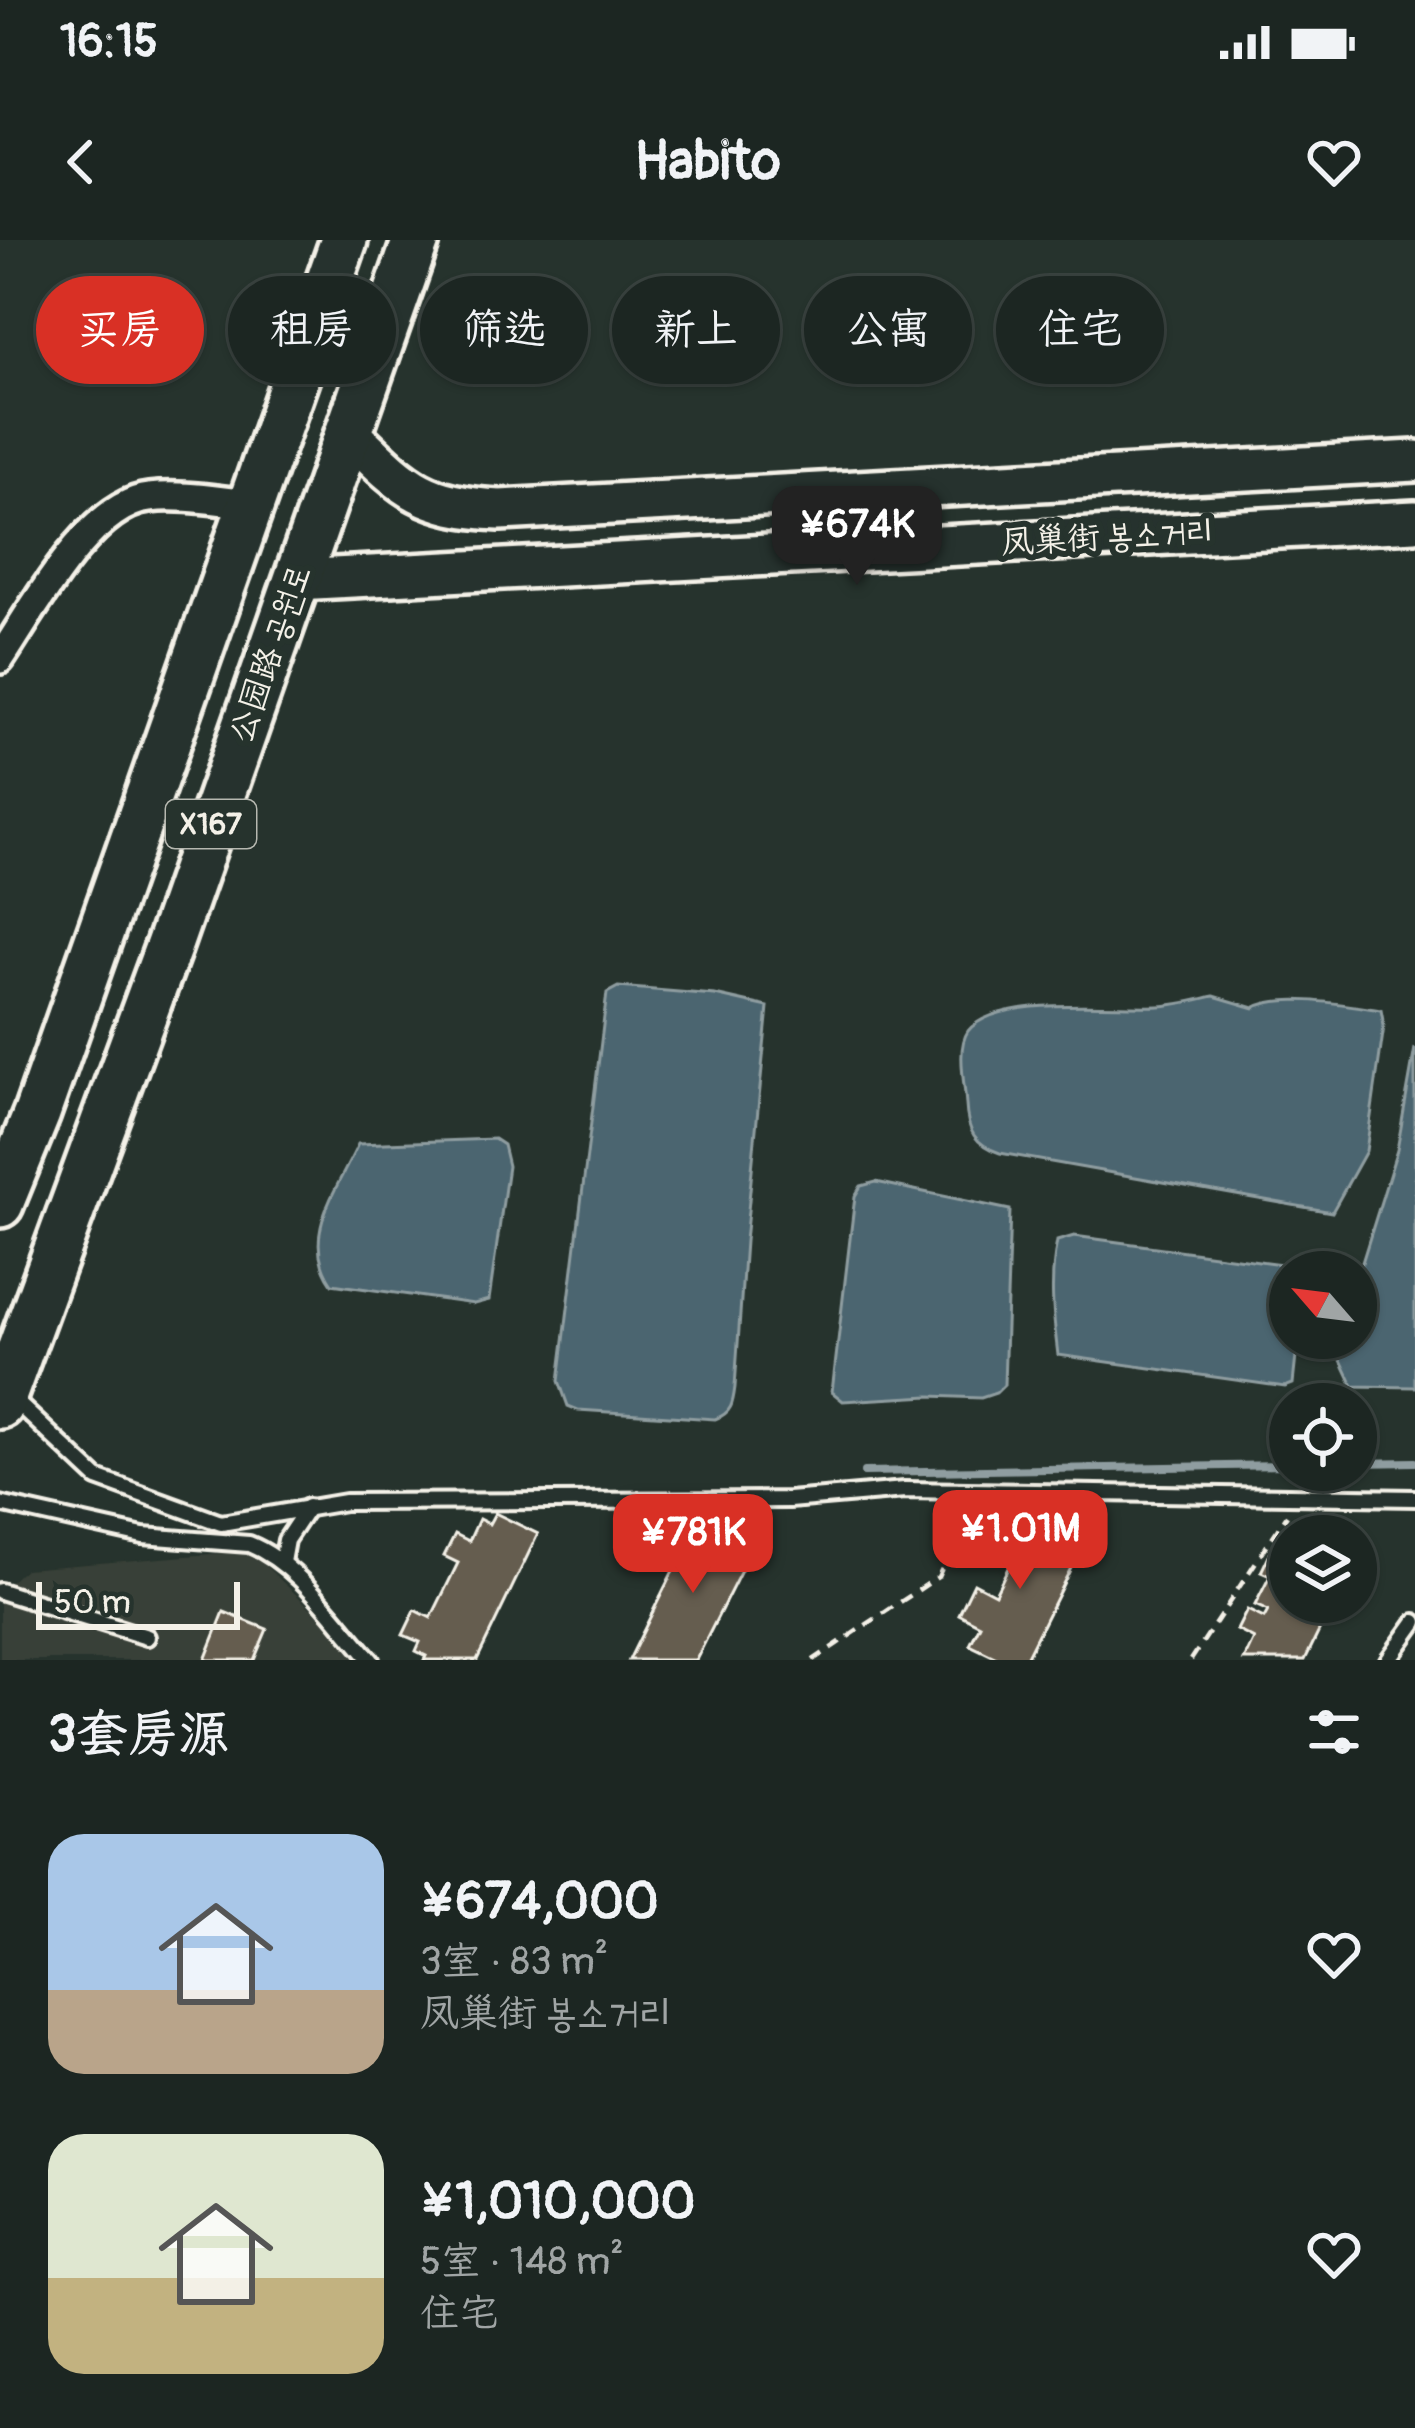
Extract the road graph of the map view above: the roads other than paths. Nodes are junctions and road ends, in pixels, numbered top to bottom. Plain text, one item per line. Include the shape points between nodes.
1 (344, 240) edge
2 (416, 240) edge
3 (348, 432) junction
4 (1415, 461) edge
5 (252, 504) junction
6 (1415, 521) edge
7 (296, 580) junction
8 (0, 659) edge
9 (0, 1204) edge
10 (3, 1398) edge
11 (1415, 1498) edge
12 (0, 1504) edge
13 (308, 1508) junction
14 (282, 1562) junction
15 (0, 1591) edge
16 (1415, 1622) edge
17 (147, 1637) dead end
18 (371, 1660) edge
19 (1388, 1660) edge

1 - 5 main road, 公园路 공원로 / X167
2 - 3 main road, 公园路 공원로 / X167
3 - 4 street, 凤巢街 봉소거리 via 423,497 500,510
3 - 7 main road, 公园路 공원로 / X167
5 - 8 street via 145,497 109,512
5 - 9 main road, 公园路 공원로 / X167
6 - 7 street, 凤巢街 봉소거리
7 - 10 main road, 公园路 공원로 / X167
10 - 13 lane via 103,1481 220,1523
11 - 13 lane via 905,1490 789,1500
12 - 14 lane via 143,1536 249,1544
13 - 14 lane
14 - 18 lane
15 - 17 lane
16 - 19 lane

